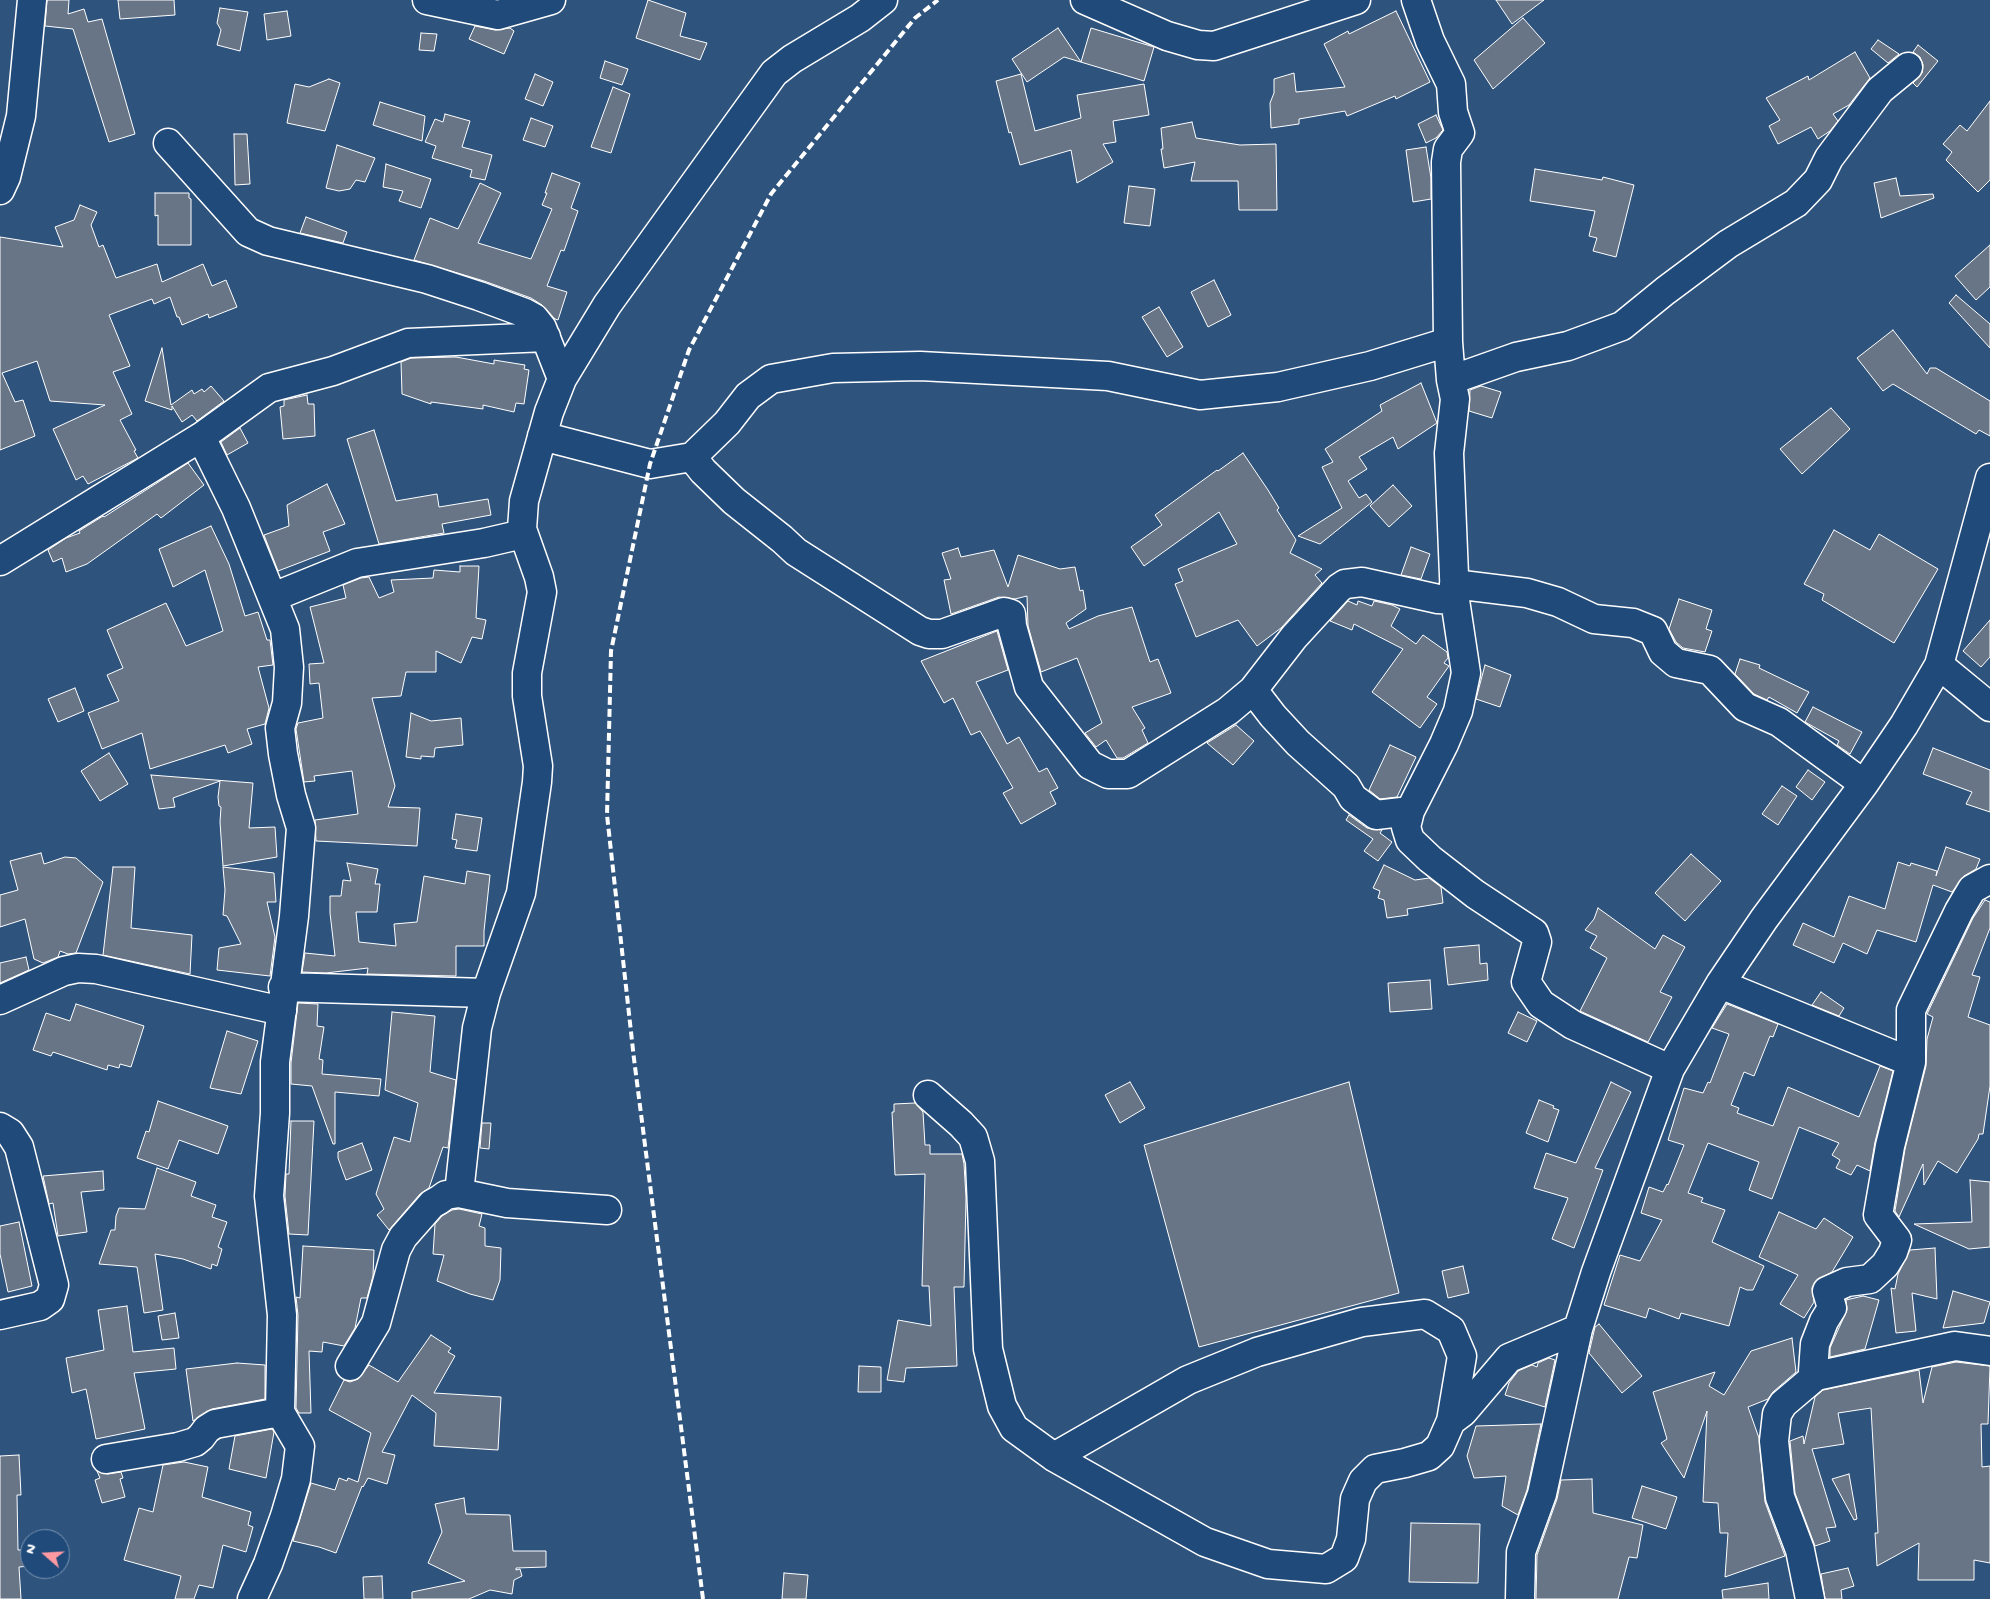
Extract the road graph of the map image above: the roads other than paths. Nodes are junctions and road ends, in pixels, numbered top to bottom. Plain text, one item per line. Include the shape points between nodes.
1 (32, 0) edge
2 (427, 0) edge
3 (551, 0) edge
4 (883, 0) edge
5 (1085, 0) edge
6 (1356, 0) edge
7 (1416, 0) edge
8 (1908, 67) dead end
9 (168, 143) dead end
10 (0, 190) edge
11 (546, 337) junction
12 (1448, 342) junction
13 (562, 379) junction
14 (1451, 380) junction
15 (542, 436) junction
16 (201, 437) junction
17 (692, 457) junction
18 (1990, 478) edge
19 (523, 534) junction
20 (0, 562) edge
21 (1455, 592) junction
22 (272, 594) junction
23 (1939, 665) junction
24 (1253, 690) junction
25 (1990, 707) edge
26 (1864, 784) junction
27 (1410, 811) junction
28 (1990, 879) edge
29 (1720, 984) junction
30 (486, 993) junction
31 (282, 999) junction
32 (0, 1000) edge
33 (1911, 1062) junction
34 (1670, 1069) junction
35 (928, 1095) dead end
36 (0, 1127) edge
37 (459, 1193) junction
38 (607, 1210) dead end
39 (0, 1315) edge
40 (1578, 1329) junction
41 (1990, 1351) edge
42 (350, 1366) dead end
43 (1816, 1376) junction
44 (280, 1412) junction
45 (1451, 1420) junction
46 (1054, 1456) junction
47 (106, 1459) dead end
48 (252, 1599) edge
49 (1520, 1599) edge
50 (1810, 1599) edge

1 - 10 street via 21,116
2 - 3 street via 498,16
4 - 13 street via 774,73 606,305
5 - 6 street via 1167,36 1214,46
7 - 12 street via 1450,84 1453,112 1460,133 1448,149 1446,162
8 - 14 street via 1880,90 1829,158 1818,180 1796,203 1728,244 1622,326 1568,346 1516,357
9 - 11 street via 248,232 268,241 427,279 478,296 534,318
11 - 13 street
11 - 16 street via 408,343 333,370 269,388
12 - 14 street
12 - 17 street via 1370,366 1278,387 1200,395 1108,376 920,366 833,368 771,380 748,396 727,423
13 - 15 street
14 - 21 street via 1455,399 1449,453
15 - 17 street via 650,464
15 - 19 street via 524,502
16 - 20 street
16 - 22 street via 236,508
17 - 24 street via 703,472 796,552 920,631 942,634 1004,612 1011,614 1030,687 1090,765 1108,774 1128,774 1228,711
18 - 23 street
19 - 22 street via 357,563 283,593
19 - 30 street via 542,592 527,673 537,782 521,893
21 - 24 street via 1417,595 1362,582 1345,584 1294,637
21 - 26 street via 1528,593 1558,602 1594,619 1633,623 1653,631 1663,652 1676,663 1710,670 1745,707 1779,722
21 - 27 street via 1466,673 1458,711
22 - 31 street via 285,629 289,667 287,703 280,728 283,754 301,828 294,916
23 - 25 street
23 - 26 street
24 - 27 street via 1298,743 1346,786 1353,798 1376,815
26 - 29 street
27 - 34 street via 1406,827 1410,840 1475,894 1534,933 1537,942 1526,982 1541,1004 1572,1025
28 - 33 street via 1972,889 1911,1010
29 - 33 street
29 - 34 street
30 - 31 street
30 - 37 street via 478,1028
31 - 32 street via 78,968 64,971
31 - 44 street via 275,1062 269,1196 282,1315
33 - 43 street via 1890,1146 1878,1215 1897,1240 1885,1265 1870,1279 1847,1282 1827,1291 1832,1308 1815,1344 1813,1372
34 - 40 street
35 - 46 street via 973,1137 980,1161 988,1349 1002,1406 1014,1428
36 - 39 street via 10,1133 19,1147 54,1285 50,1299 40,1306
37 - 38 street via 507,1203
37 - 42 street via 432,1204 403,1238 396,1250 376,1323
40 - 45 street via 1509,1358 1463,1412
40 - 49 street via 1542,1494 1521,1552
41 - 43 street via 1955,1346
43 - 50 street via 1783,1404 1777,1414 1774,1441 1780,1497 1800,1550
44 - 47 street via 215,1424 195,1442 178,1448
44 - 48 street via 300,1446 296,1479 268,1564
45 - 46 street via 1440,1446 1429,1456 1375,1469 1363,1481 1355,1498 1351,1539 1344,1558 1326,1569 1268,1564 1205,1542
45 - 46 street via 1462,1356 1451,1330 1425,1314 1362,1322 1257,1352 1188,1380

